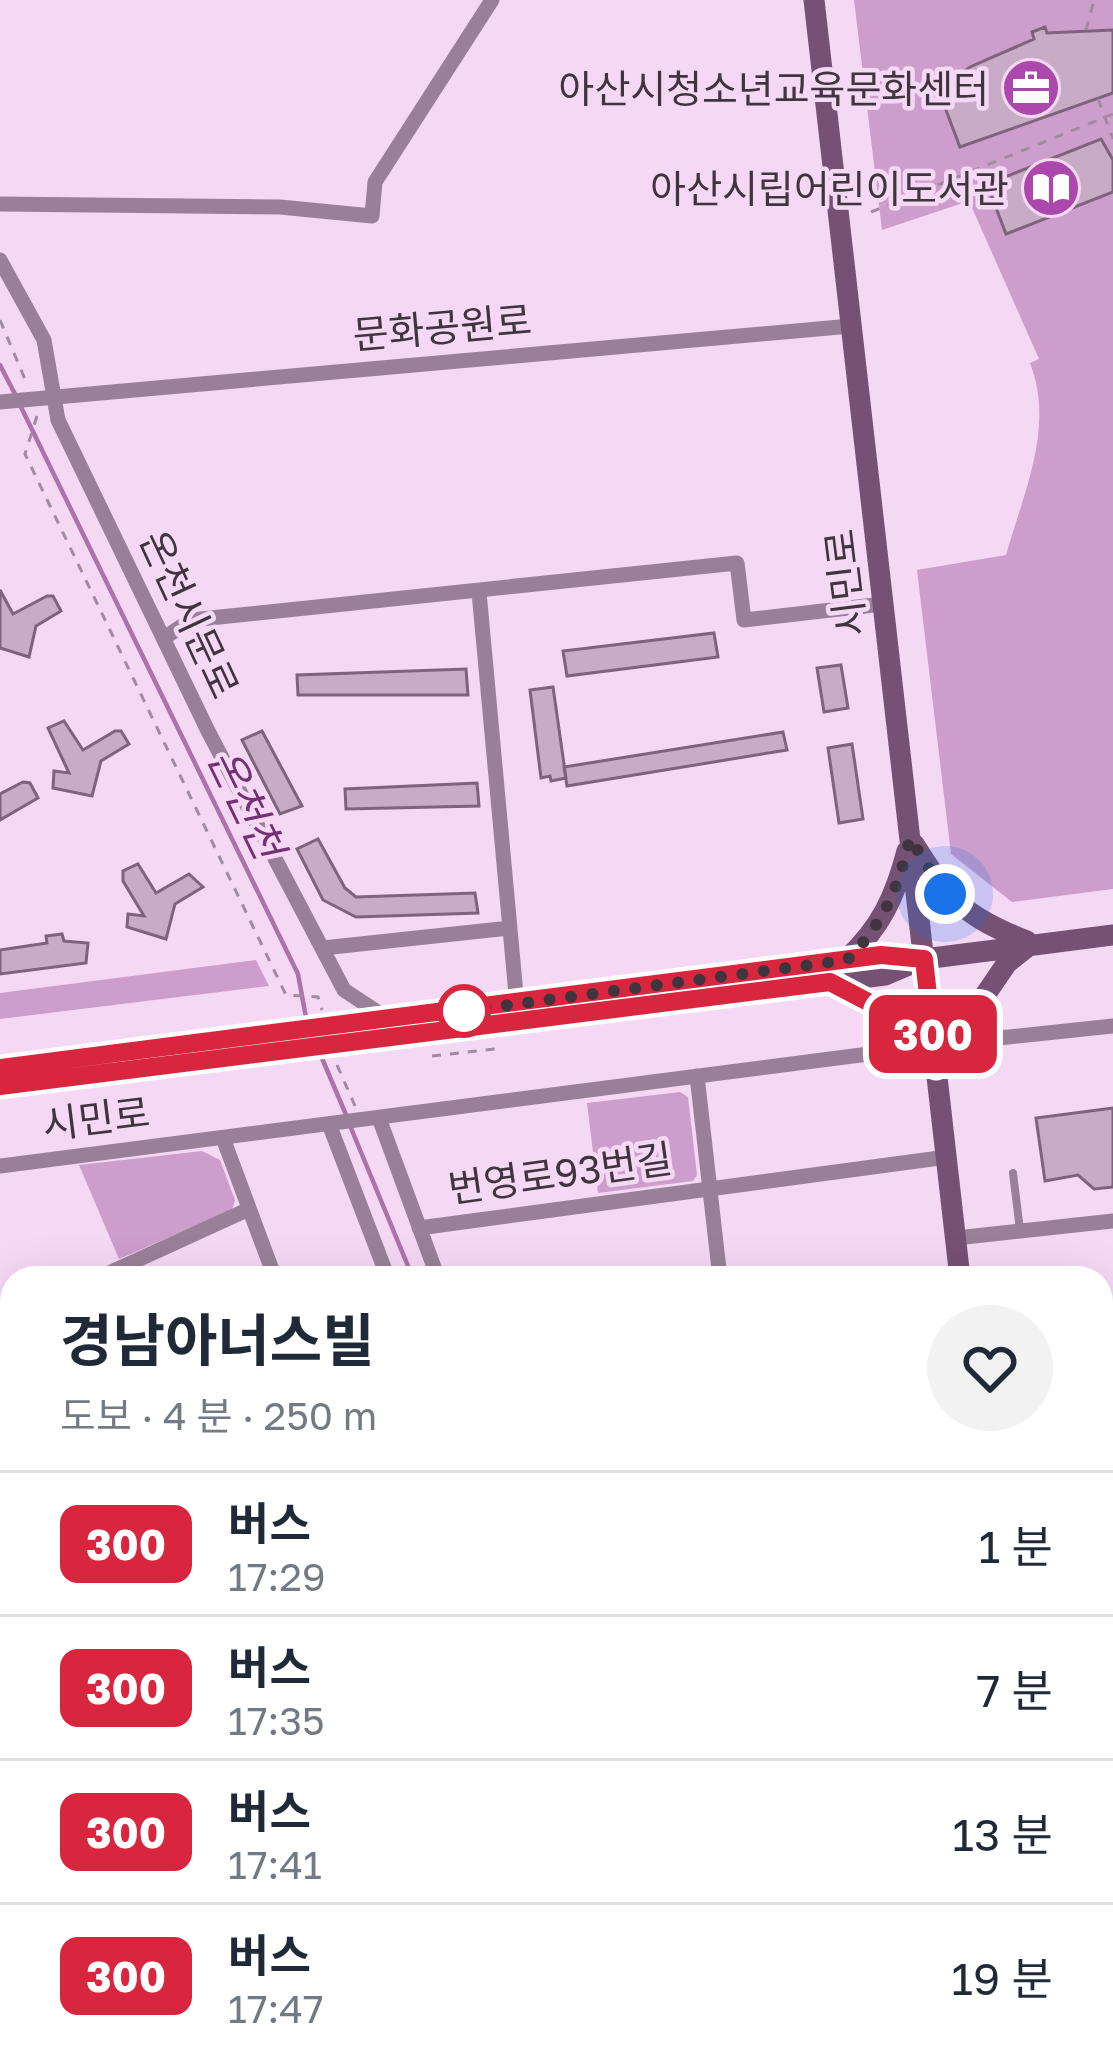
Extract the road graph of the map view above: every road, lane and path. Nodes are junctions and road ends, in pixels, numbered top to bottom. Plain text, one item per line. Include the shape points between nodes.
1 (492, 0) edge
2 (814, 0) edge
3 (1094, 0) edge
4 (1086, 30) dead end
5 (1098, 99) dead end
6 (1113, 114) edge
7 (1104, 118) junction
8 (1113, 139) edge
9 (0, 204) edge
10 (871, 212) dead end
11 (0, 260) edge
12 (0, 320) edge
13 (851, 326) junction
14 (21, 368) dead end
15 (47, 396) junction
16 (0, 402) edge
17 (37, 418) dead end
18 (479, 592) junction
19 (883, 604) junction
20 (166, 636) junction
21 (910, 838) junction
22 (510, 928) junction
23 (1113, 935) edge
24 (1032, 944) junction
25 (323, 948) junction
26 (924, 959) junction
27 (847, 960) junction
28 (830, 982) junction
29 (344, 989) junction
30 (517, 1005) junction
31 (391, 1020) junction
32 (1113, 1025) edge
33 (337, 1030) junction
34 (299, 1041) junction
35 (951, 1043) junction
36 (503, 1048) dead end
37 (915, 1048) junction
38 (432, 1056) dead end
39 (936, 1067) junction
40 (0, 1068) edge
41 (697, 1076) junction
42 (0, 1086) edge
43 (359, 1115) dead end
44 (379, 1118) junction
45 (329, 1124) junction
46 (223, 1138) junction
47 (946, 1157) junction
48 (0, 1166) edge
49 (1013, 1173) dead end
50 (710, 1186) junction
51 (250, 1209) junction
52 (1113, 1221) edge
53 (419, 1228) junction
54 (1020, 1231) junction
55 (956, 1238) junction
56 (124, 1266) edge
57 (271, 1266) edge
58 (383, 1266) edge
59 (433, 1266) edge
60 (719, 1266) edge
61 (955, 1266) edge

1 - 9 street via 375,182 372,216 280,207
2 - 13 main road, 시민로
3 - 4 path
5 - 7 path
6 - 7 path
7 - 8 path
7 - 10 path
11 - 15 street, 온천시문로 via 44,340
12 - 14 path
13 - 15 street, 문화공원로
13 - 19 main road, 시민로
15 - 16 street, 문화공원로
15 - 20 street, 온천시문로
17 - 33 path via 25,454 288,995 318,997
18 - 19 street via 737,563 744,620
18 - 20 street via 190,620
18 - 22 street
19 - 21 main road, 시민로
20 - 25 street, 온천시문로
21 - 24 main road via 945,894 974,920
21 - 26 main road, 시민로
21 - 27 main road via 878,930
22 - 25 street
22 - 30 street
23 - 24 main road
24 - 26 main road
24 - 35 main road via 1006,963
25 - 29 street, 온천시문로
26 - 27 main road
26 - 28 main road via 885,975
26 - 39 main road, 시민로
27 - 30 main road
28 - 33 main road
28 - 37 main road via 870,1003
29 - 31 street
29 - 33 street
30 - 31 main road
31 - 33 main road
32 - 35 street
33 - 34 main road
33 - 43 path
34 - 40 main road
34 - 42 main road
35 - 39 main road
36 - 38 path
37 - 39 main road
37 - 41 street, 시민로
39 - 47 main road, 시민로
41 - 44 street, 시민로
41 - 50 street, 번영로93번길
44 - 45 street, 시민로
44 - 53 street
45 - 46 street, 시민로
45 - 58 street
46 - 48 street, 시민로
46 - 51 street
47 - 50 street
47 - 55 main road, 시민로
49 - 54 lane
50 - 53 street, 번영로93번길
50 - 60 street, 번영로93번길
51 - 56 street
51 - 57 street
52 - 54 street
53 - 59 street
54 - 55 street
55 - 61 main road, 시민로

